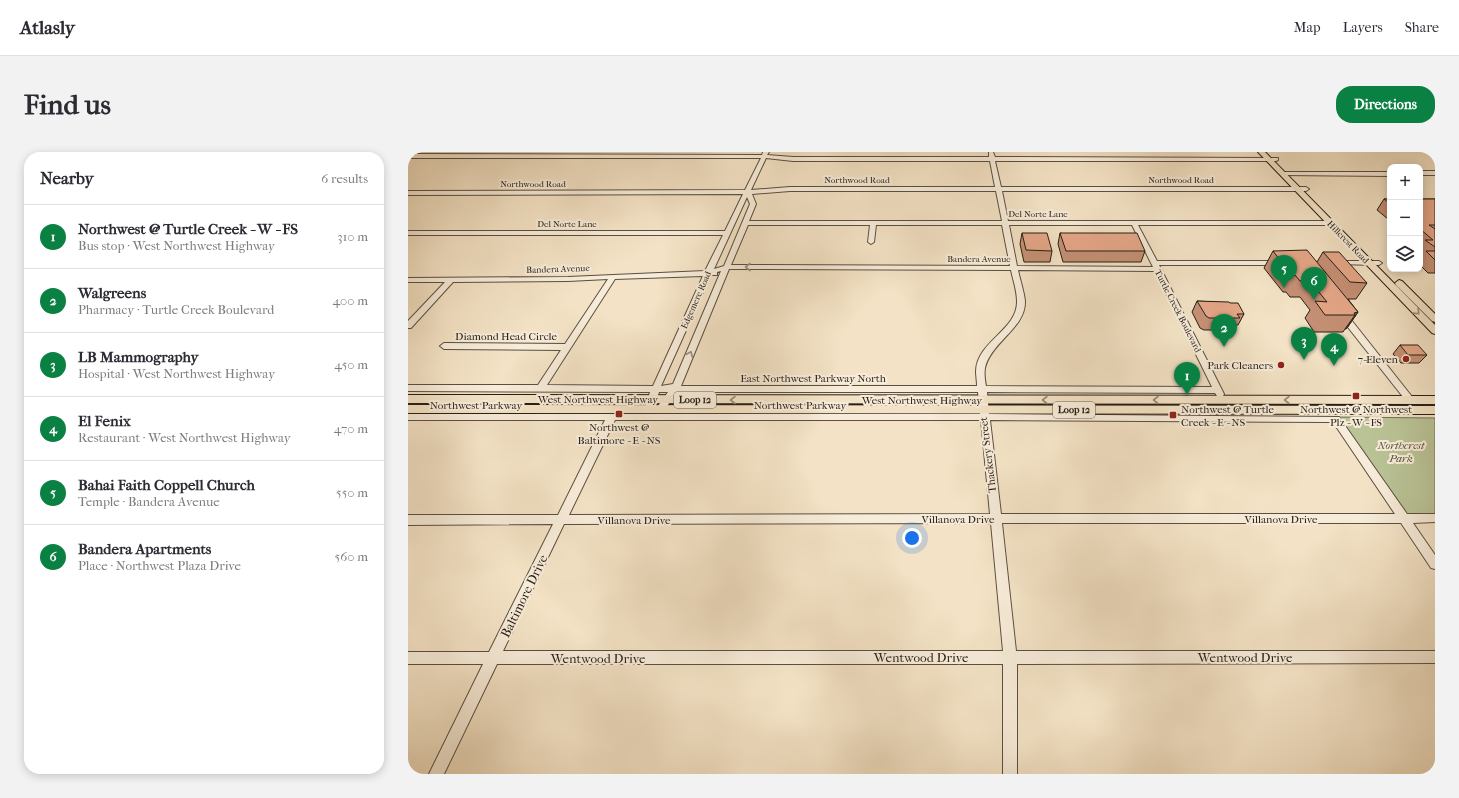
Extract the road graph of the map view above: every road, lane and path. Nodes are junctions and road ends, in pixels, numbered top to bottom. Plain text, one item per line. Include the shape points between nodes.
1 (1261, 152) edge
2 (765, 154) edge
3 (991, 155) edge
4 (1269, 155) edge
5 (408, 156) edge
6 (1282, 174) junction
7 (1291, 174) junction
8 (1387, 174) edge
9 (1423, 174) edge
10 (1435, 174) edge
11 (998, 189) junction
12 (1298, 189) junction
13 (1306, 189) junction
14 (748, 192) junction
15 (408, 193) edge
16 (740, 204) junction
17 (753, 204) junction
18 (746, 223) junction
19 (873, 223) junction
20 (1004, 223) junction
21 (1134, 224) junction
22 (1337, 225) junction
23 (408, 233) edge
24 (726, 233) junction
25 (871, 242) dead end
26 (1285, 263) edge
27 (1330, 263) edge
28 (1369, 263) junction
29 (1379, 263) junction
30 (1155, 266) junction
31 (1013, 268) junction
32 (725, 270) junction
33 (708, 273) junction
34 (614, 276) junction
35 (408, 280) edge
36 (451, 280) junction
37 (1399, 294) junction
38 (1410, 294) junction
39 (1337, 308) edge
40 (1435, 319) edge
41 (408, 326) edge
42 (1435, 331) edge
43 (444, 346) dead end
44 (568, 347) junction
45 (408, 388) edge
46 (540, 389) junction
47 (674, 390) junction
48 (1220, 395) junction
49 (408, 399) edge
50 (668, 400) junction
51 (1410, 400) junction
52 (1435, 400) edge
53 (654, 402) junction
54 (983, 404) junction
55 (408, 409) edge
56 (1435, 410) edge
57 (1228, 411) junction
58 (408, 417) edge
59 (611, 418) junction
60 (1404, 518) junction
61 (1435, 518) edge
62 (996, 519) junction
63 (408, 520) edge
64 (561, 520) junction
65 (1435, 564) edge
66 (1010, 656) junction
67 (1435, 657) edge
68 (408, 658) edge
69 (494, 658) junction
70 (436, 774) edge
71 (1010, 774) edge

1 - 4 main road, Hillcrest Road
2 - 3 street via 794,159
2 - 5 street
2 - 14 street, Edgemere Road
3 - 4 street
3 - 11 street, Thackery Street
4 - 6 main road, Hillcrest Road
4 - 7 main road, Hillcrest Road
6 - 7 street
6 - 12 main road, Hillcrest Road
7 - 8 street
7 - 13 main road, Hillcrest Road
9 - 10 street
11 - 12 street, Northwood Road
11 - 14 street, Northwood Road
11 - 20 street, Thackery Street
12 - 13 street, Northwood Road
12 - 22 main road, Hillcrest Road
13 - 22 main road, Hillcrest Road
14 - 15 street, Northwood Road
14 - 16 street, Edgemere Road
14 - 17 street
16 - 17 street
16 - 24 street, Edgemere Road
17 - 18 street, Edgemere Road
18 - 19 street, Del Norte Lane
18 - 32 street, Edgemere Road
19 - 20 street, Del Norte Lane
19 - 25 street
20 - 21 street, Del Norte Lane
20 - 31 street, Thackery Street
21 - 22 street, Del Norte Lane
21 - 30 street, Turtle Creek Boulevard
22 - 28 main road, Hillcrest Road
22 - 29 main road, Hillcrest Road
23 - 24 street, Del Norte Lane
24 - 33 street, Edgemere Road
26 - 30 street, Bandera Avenue
27 - 28 street
28 - 29 street
28 - 37 main road, Hillcrest Road
29 - 38 main road, Hillcrest Road
30 - 31 street, Bandera Avenue
30 - 48 street, Turtle Creek Boulevard
31 - 32 street, Bandera Avenue via 801,268 760,274
31 - 54 street, Thackery Street via 1021,301 1019,315 985,353 980,370
32 - 33 street, Bandera Avenue
47 -> 32 street, Edgemere Road
33 - 34 street, Bandera Avenue
33 - 53 street, Edgemere Road
34 - 36 street, Bandera Avenue
34 - 44 street
35 - 36 street, Bandera Avenue
36 - 41 street
37 - 38 main road
37 -> 42 main road, Hillcrest Road
38 - 40 main road, Hillcrest Road
39 - 51 street
43 - 44 street, Diamond Head Circle
44 - 46 street
45 - 46 street, East Northwest Parkway North
46 - 53 street, East Northwest Parkway North
47 - 50 street, Edgemere Road
47 - 53 street, East Northwest Parkway North
47 - 54 street, East Northwest Parkway North
51 -> 48 main road, West Northwest Highway / Loop 12
48 - 54 main road, West Northwest Highway / Loop 12
48 - 57 main road
49 - 53 main road, West Northwest Highway / Loop 12
50 - 53 main road, West Northwest Highway / Loop 12
54 -> 50 main road, West Northwest Highway / Loop 12
51 - 52 main road, West Northwest Highway / Loop 12
53 - 54 main road, West Northwest Highway / Loop 12
53 - 55 main road, West Northwest Highway / Loop 12
54 - 57 main road, West Northwest Highway / Loop 12
54 - 59 street, Northwest Parkway
54 - 60 street, Northwest Parkway via 1336,419
54 - 62 street, Thackery Street
56 - 57 main road, West Northwest Highway / Loop 12
58 - 59 street, Northwest Parkway
59 - 64 street, Baltimore Drive
60 - 61 street, Villanova Drive
60 - 62 street, Villanova Drive
60 - 65 street
62 - 64 street, Villanova Drive
62 - 66 street, Thackery Street
63 - 64 street, Villanova Drive
64 - 69 street, Baltimore Drive
66 - 67 street, Wentwood Drive
66 - 69 street, Wentwood Drive
66 - 71 street, Thackery Street
68 - 69 street, Wentwood Drive
69 - 70 street, Baltimore Drive

